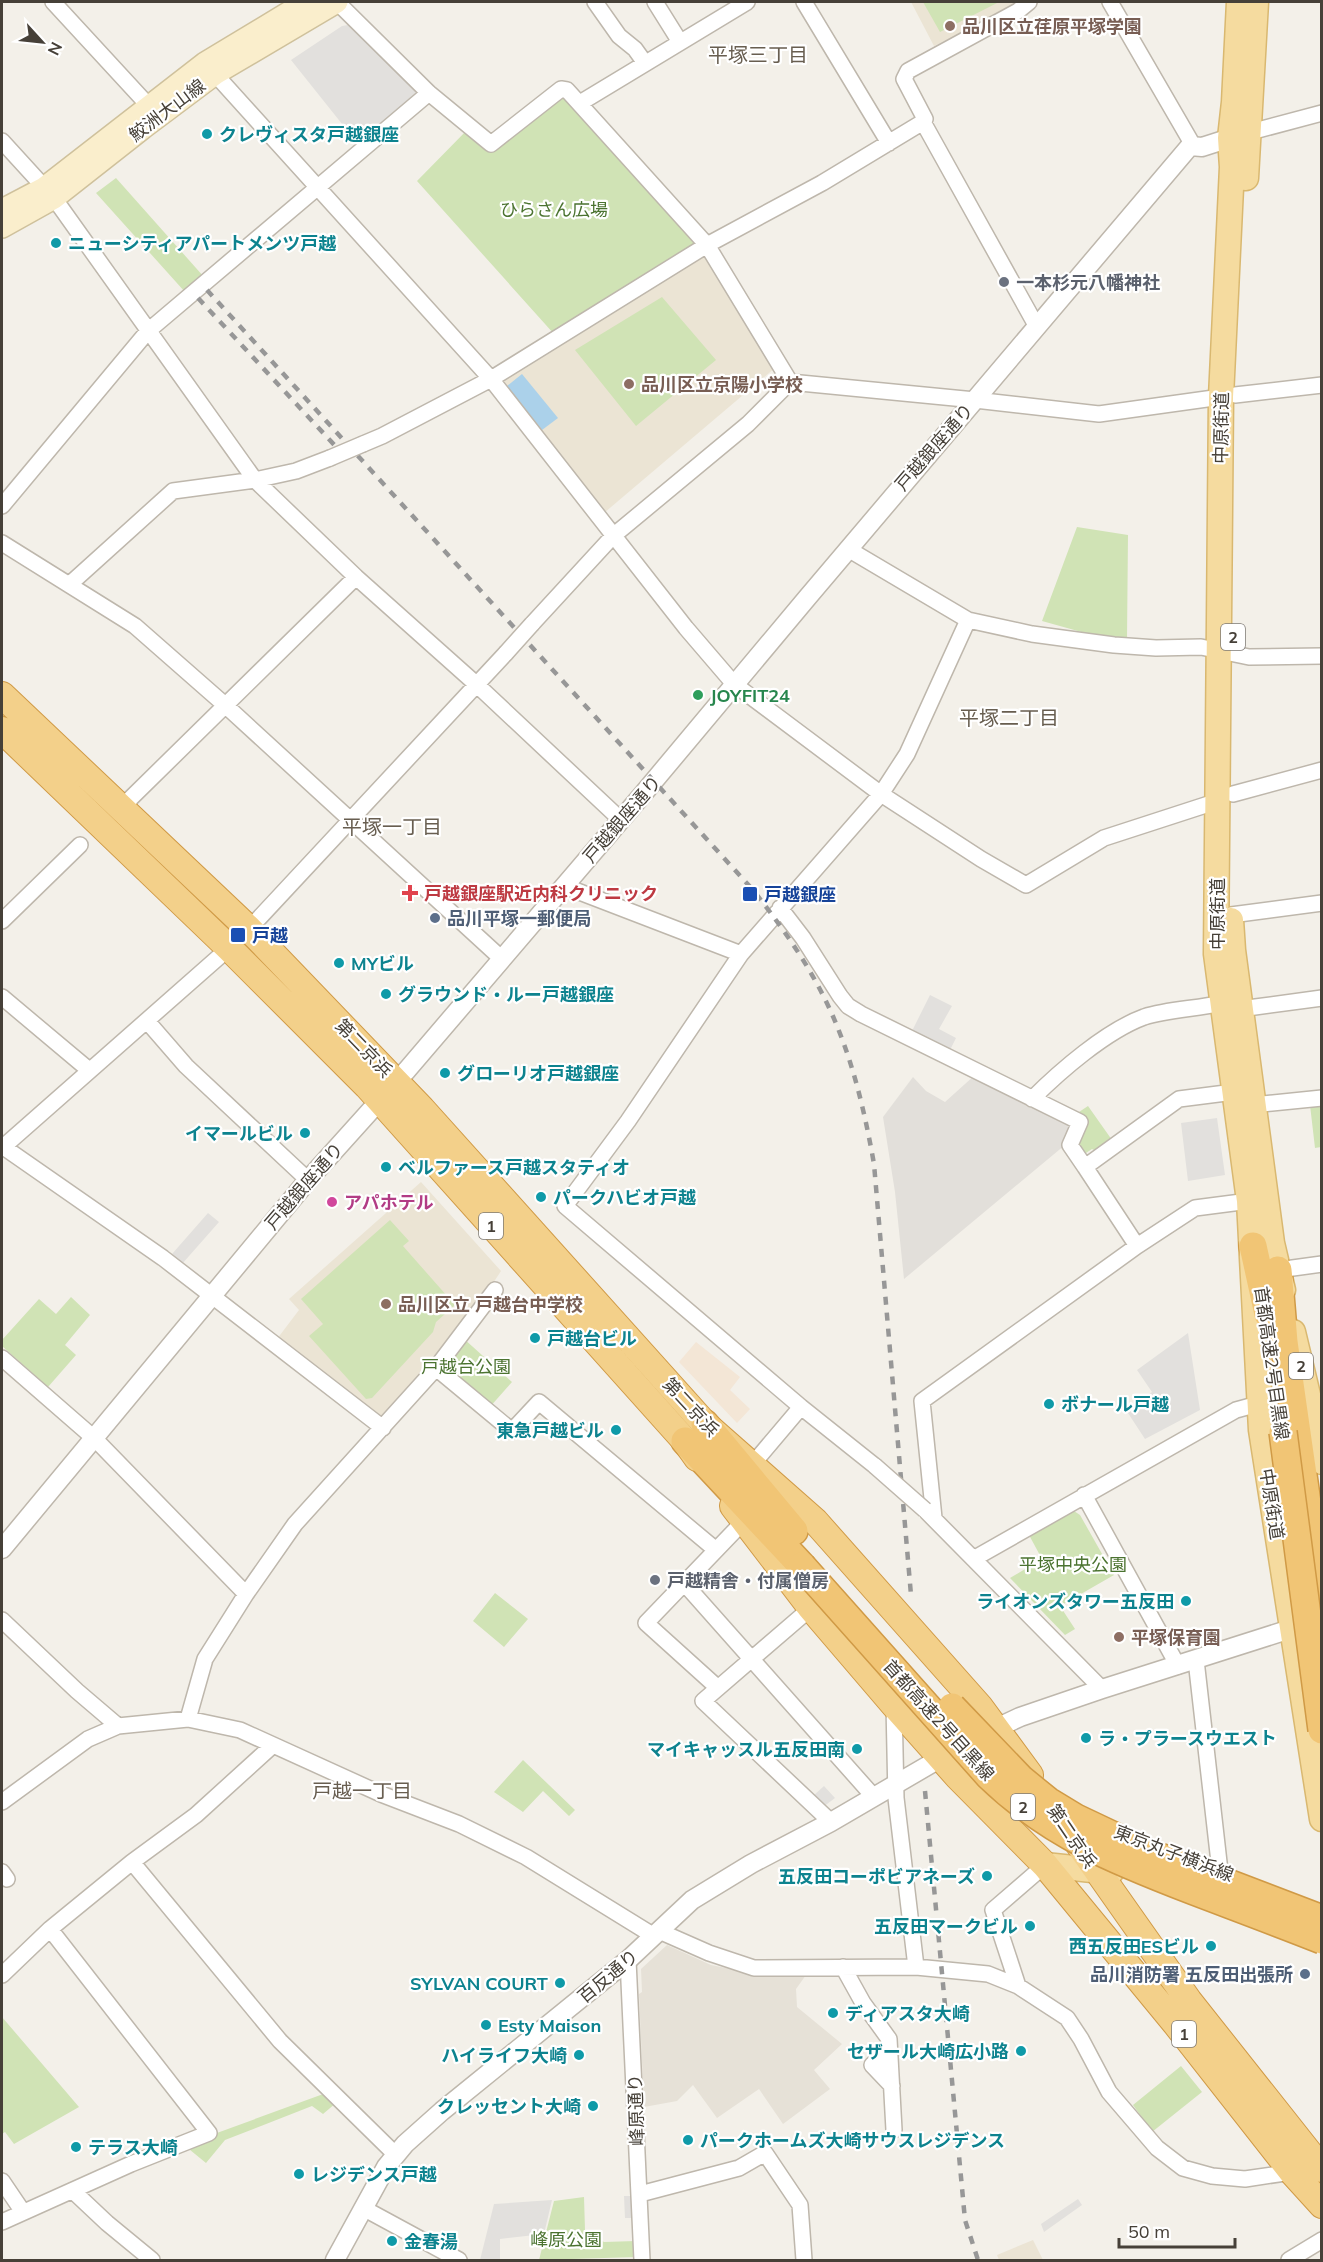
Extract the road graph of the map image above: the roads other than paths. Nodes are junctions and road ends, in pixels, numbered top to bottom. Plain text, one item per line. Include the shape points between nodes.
1 (54, 2) edge
2 (306, 2) edge
3 (337, 2) edge
4 (655, 2) edge
5 (747, 2) edge
6 (804, 2) edge
7 (1029, 2) edge
8 (1110, 2) edge
9 (1239, 2) edge
10 (1256, 2) edge
11 (601, 3) edge
12 (680, 42) junction
13 (645, 63) junction
14 (214, 74) junction
15 (429, 93) junction
16 (580, 103) junction
17 (148, 105) junction
18 (1322, 113) edge
19 (923, 122) junction
20 (1240, 135) junction
21 (2, 141) edge
22 (889, 143) junction
23 (1190, 147) junction
24 (316, 188) junction
25 (49, 193) junction
26 (2, 210) edge
27 (2, 227) edge
28 (707, 245) junction
29 (1037, 327) junction
30 (148, 331) junction
31 (491, 379) junction
32 (790, 382) junction
33 (1322, 385) edge
34 (1228, 396) junction
35 (975, 400) junction
36 (255, 480) junction
37 (2, 506) edge
38 (613, 536) junction
39 (2, 543) edge
40 (848, 549) junction
41 (356, 577) junction
42 (70, 584) junction
43 (968, 620) junction
44 (1226, 652) junction
45 (1322, 656) edge
46 (476, 684) junction
47 (734, 684) junction
48 (2, 695) edge
49 (225, 705) junction
50 (2, 730) edge
51 (1322, 770) edge
52 (881, 794) junction
53 (1225, 797) junction
54 (124, 810) junction
55 (351, 820) junction
56 (621, 820) junction
57 (80, 845) dead end
58 (564, 886) junction
59 (1322, 903) edge
60 (780, 909) junction
61 (1231, 915) junction
62 (2, 921) edge
63 (249, 928) junction
64 (230, 948) junction
65 (741, 954) junction
66 (502, 959) junction
67 (2, 997) edge
68 (1322, 998) edge
69 (1231, 1006) junction
70 (147, 1021) junction
71 (89, 1070) junction
72 (388, 1091) junction
73 (1244, 1098) junction
74 (1322, 1098) edge
75 (1032, 1099) junction
76 (2, 1147) edge
77 (1084, 1167) junction
78 (308, 1180) junction
79 (1249, 1201) junction
80 (1137, 1246) junction
81 (1252, 1246) junction
82 (1322, 1264) edge
83 (1278, 1270) junction
84 (495, 1290) dead end
85 (211, 1295) junction
86 (2, 1358) edge
87 (436, 1368) junction
88 (1258, 1404) junction
89 (801, 1407) junction
90 (705, 1424) junction
91 (383, 1428) junction
92 (1304, 1432) edge
93 (94, 1439) junction
94 (685, 1441) junction
95 (1322, 1462) edge
96 (752, 1466) junction
97 (1084, 1496) junction
98 (929, 1514) junction
99 (744, 1521) junction
100 (2, 1549) edge
101 (716, 1550) junction
102 (975, 1558) junction
103 (808, 1560) junction
104 (684, 1583) junction
105 (246, 1594) junction
106 (812, 1608) junction
107 (1322, 1608) edge
108 (1322, 1619) edge
109 (2, 1620) edge
110 (1291, 1629) junction
111 (752, 1659) junction
112 (1196, 1660) junction
113 (1178, 1666) junction
114 (718, 1688) junction
115 (1102, 1689) junction
116 (894, 1706) junction
117 (188, 1719) junction
118 (118, 1726) junction
119 (995, 1728) junction
120 (1322, 1730) edge
121 (272, 1746) junction
122 (941, 1758) junction
123 (1035, 1782) junction
124 (896, 1784) junction
125 (874, 1797) junction
126 (2, 1802) edge
127 (1322, 1819) edge
128 (831, 1822) junction
129 (132, 1862) junction
130 (1045, 1865) junction
131 (1095, 1869) junction
132 (1221, 1871) junction
133 (1322, 1911) edge
134 (1322, 1919) edge
135 (50, 1929) junction
136 (657, 1934) junction
137 (1322, 1940) edge
138 (1322, 1948) edge
139 (628, 1960) junction
140 (843, 1967) junction
141 (916, 1968) junction
142 (2, 1975) edge
143 (1018, 1986) junction
144 (894, 2130) dead end
145 (396, 2155) junction
146 (1322, 2169) edge
147 (1292, 2172) junction
148 (2, 2181) edge
149 (73, 2191) junction
150 (640, 2194) junction
151 (1322, 2205) edge
152 (363, 2208) junction
153 (23, 2212) junction
154 (2, 2222) edge
155 (1322, 2240) edge
156 (152, 2260) edge
157 (335, 2260) edge
158 (459, 2260) edge
159 (642, 2260) edge
160 (804, 2260) edge
161 (1289, 2260) edge

1 - 17 street
2 - 17 main road, 鮫洲大山線 via 205,63
3 - 14 main road, 鮫洲大山線
3 - 15 street
4 - 12 street
5 - 12 street
6 - 22 street
7 - 19 street via 908,71 904,79 925,118
8 - 23 street
9 - 20 main road, 中原街道 / 2 via 1234,102
10 - 20 main road, 中原街道 / 2
11 - 13 street via 619,36
12 - 13 street
13 - 16 street
14 - 24 street
14 - 25 main road, 鮫洲大山線
15 - 16 street via 491,144 561,89
15 - 24 street
16 - 28 street
17 - 25 main road, 鮫洲大山線
18 - 20 street
19 - 22 street
19 - 29 street
20 - 23 street
20 - 34 main road, 中原街道 / 2 via 1232,167
21 - 25 street
22 - 28 street
23 - 29 street, 戸越銀座通り
24 - 30 street
24 - 31 street
25 - 26 main road, 鮫洲大山線
25 - 27 main road, 鮫洲大山線
25 - 30 street
28 - 31 street
28 - 32 street
29 - 35 street, 戸越銀座通り
30 - 36 street
30 - 37 street
31 - 36 street, bridge via 382,436 296,471
31 - 38 street
32 - 35 street
32 - 38 street via 748,424
33 - 34 street
34 - 35 street via 1099,414
34 - 44 main road, 中原街道 / 2
35 - 40 street, 戸越銀座通り
36 - 41 street
36 - 42 street via 173,491
38 - 46 street, bridge
38 - 47 street
39 - 42 street
40 - 43 street
40 - 47 street, 戸越銀座通り
41 - 46 street
41 - 49 street
42 - 49 street via 135,626
43 - 44 street via 1114,645 1201,647
43 - 52 street via 906,754
44 - 45 street via 1249,657
44 - 53 main road, 中原街道 / 2
46 - 55 street
46 - 56 street
47 - 52 street
47 - 56 street, 戸越銀座通り
48 - 54 highway, 第二京浜 / 1
49 - 54 street via 131,798
49 - 55 street
50 - 64 highway, 第二京浜 / 1
51 - 53 street
52 - 53 street via 1026,885 1104,838
52 - 60 street
53 - 61 main road, 中原街道 / 2
53 - 69 main road, 中原街道 / 2 via 1216,954
54 - 63 highway, 第二京浜 / 1
55 - 63 street
55 - 66 street
56 - 58 street, 戸越銀座通り
57 - 62 street
58 - 65 street
58 - 66 street, 戸越銀座通り
59 - 61 street
60 - 65 street
60 - 75 street via 848,1006
61 - 69 main road, 中原街道 / 2
63 - 72 highway, 第二京浜 / 1
64 - 70 street
64 - 72 highway, 第二京浜 / 1
65 - 89 street via 565,1206
66 - 72 street, 戸越銀座通り
67 - 71 street
68 - 69 street
69 - 73 main road, 中原街道 / 2
69 - 75 street via 1142,1018 1063,1068
70 - 71 street
70 - 78 street via 186,1066
71 - 76 street
72 - 78 street, 戸越銀座通り
72 - 90 highway, 第二京浜 / 1 via 537,1235
72 - 94 highway, 第二京浜 / 1
73 - 74 street
73 - 77 street via 1179,1099
73 - 79 main road, 中原街道 / 2
73 - 83 main road, 中原街道 / 2
75 - 77 street via 1080,1122 1070,1145
76 - 85 street
77 - 80 street
78 - 85 street, 戸越銀座通り
79 - 80 street via 1195,1208
79 - 81 main road, 中原街道 / 2
80 - 98 street via 922,1401
81 - 88 main road, 中原街道 / 2
81 - 92 highway, 首都高速2号目黒線 / 2
82 - 83 street
83 - 92 highway, 首都高速2号目黒線 / 2 via 1284,1342
84 - 87 street
85 - 91 street
85 - 93 street, 戸越銀座通り
86 - 93 street
87 - 91 street
87 - 101 street via 512,1431 539,1402
88 - 97 street via 1236,1410
88 - 110 main road, 中原街道 / 2
89 - 96 street
89 - 98 street, bridge
90 - 96 highway, 第二京浜 / 1
90 - 103 highway, 首都高速2号目黒線 / 2
91 - 105 street via 295,1524
92 - 95 main road, 2
92 - 107 highway, 首都高速2号目黒線 / 2
92 - 120 highway, 首都高速2号目黒線 / 2, bridge
93 - 100 street, 戸越銀座通り
93 - 105 street
94 - 99 highway, 第二京浜 / 1
94 - 103 highway, 首都高速2号目黒線 / 2
96 - 119 highway, 第二京浜 / 1 via 815,1521
97 - 102 street
97 - 113 street
98 - 102 street
99 - 101 street
99 - 106 highway, 第二京浜 / 1
101 - 104 street
102 - 115 street
103 - 134 highway, 首都高速2号目黒線 / 2, bridge via 1005,1763 1048,1801 1092,1827 1152,1854
103 - 137 highway, 首都高速2号目黒線 / 2, bridge via 989,1776 1037,1818 1133,1868
104 - 111 street
104 - 114 street via 646,1623
105 - 117 street via 205,1659
106 - 111 street
106 - 116 highway, 第二京浜 / 1
108 - 110 street, 百反通り
109 - 118 street
110 - 112 street, 百反通り
110 - 127 main road, 中原街道 / 2
111 - 114 street
111 - 125 street
112 - 113 street, 百反通り
112 - 132 street
113 - 115 street, 百反通り
114 - 128 street via 703,1701
115 - 119 street, 百反通り
116 - 122 highway, 第二京浜 / 1
116 - 124 street
117 - 118 street
117 - 121 street via 240,1730
118 - 126 street via 88,1739
119 - 122 street, 百反通り
119 - 123 highway, 第二京浜 / 1
121 - 129 street via 196,1815
121 - 136 street via 510,1848
122 - 124 street, 百反通り
122 - 130 highway, 第二京浜 / 1
123 - 131 highway, 第二京浜 / 1
123 - 132 main road, 東京丸子横浜線 / 2 via 1102,1826
124 - 125 street, 百反通り
124 - 141 street
125 - 128 street, 百反通り
128 - 136 street, 百反通り via 692,1900
129 - 135 street
129 - 145 street via 280,2042
130 - 131 main road, 東京丸子横浜線
130 - 143 street via 993,1910
130 - 147 highway, 第二京浜 / 1
131 - 138 main road, 東京丸子横浜線 via 1166,1889
131 - 146 highway, 第二京浜 / 1 via 1189,2001
132 - 133 main road, 東京丸子横浜線 / 2
135 - 142 street
135 - 149 street via 209,2133
136 - 139 street, 百反通り
136 - 140 street via 754,1968
139 - 145 street, 百反通り via 442,2111
139 - 150 street, 峰原通り
140 - 141 street
140 - 144 street via 889,2039
141 - 143 street via 988,1974
143 - 147 street via 1067,2018 1109,2092 1158,2148 1182,2168 1245,2179
145 - 152 street, 百反通り
147 - 151 highway, 第二京浜 / 1
148 - 153 street
149 - 153 street
149 - 156 street
150 - 159 street, 峰原通り
150 - 160 street via 739,2168 765,2153 800,2205
152 - 157 street, 百反通り
152 - 158 street
153 - 154 street
155 - 161 street

